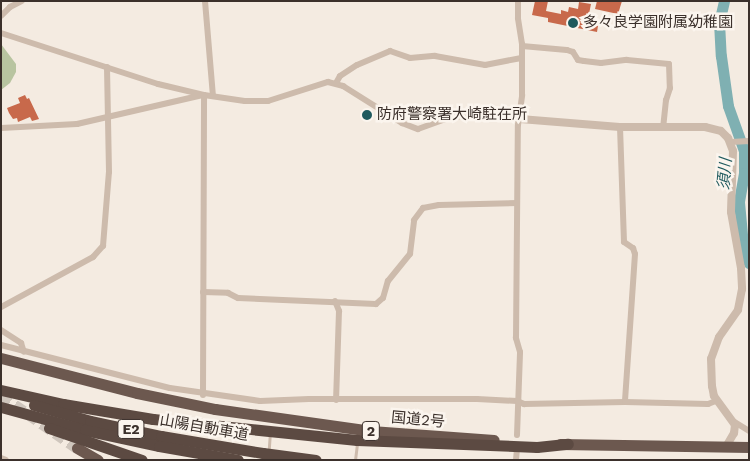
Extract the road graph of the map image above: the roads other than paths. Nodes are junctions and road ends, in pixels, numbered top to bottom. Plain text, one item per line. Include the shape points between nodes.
1 (22, 1) edge
2 (205, 1) edge
3 (518, 1) edge
4 (1, 16) edge
5 (1, 33) edge
6 (522, 46) junction
7 (522, 58) junction
8 (107, 67) junction
9 (336, 83) junction
10 (204, 95) junction
11 (213, 96) junction
12 (109, 115) junction
13 (520, 119) junction
14 (620, 127) junction
15 (1, 128) edge
16 (663, 128) junction
17 (748, 141) edge
18 (732, 142) junction
19 (517, 202) junction
20 (745, 270) edge
21 (203, 292) junction
22 (335, 301) junction
23 (1, 306) edge
24 (1, 330) edge
25 (1, 345) edge
26 (24, 352) junction
27 (1, 358) edge
28 (1, 390) edge
29 (203, 395) junction
30 (1, 396) edge
31 (336, 400) junction
32 (516, 401) junction
33 (716, 401) junction
34 (625, 402) junction
35 (1, 407) edge
36 (1, 412) edge
37 (732, 420) junction
38 (270, 431) junction
39 (749, 431) edge
40 (517, 436) dead end
41 (357, 440) junction
42 (568, 444) junction
43 (726, 447) junction
44 (749, 447) edge
45 (77, 448) tunnel mouth
46 (517, 448) dead end
47 (265, 456) edge
48 (1, 458) edge
49 (6, 460) edge
50 (98, 460) edge
51 (142, 460) edge
52 (238, 460) edge
53 (316, 460) edge
54 (355, 460) edge
55 (516, 460) edge

1 - 4 street
2 - 11 street
3 - 6 street
5 - 8 street
6 - 7 street
6 - 16 street via 573,52 578,60 584,61 627,60 669,64 670,88 666,95
7 - 9 street via 486,65 436,56 410,58 390,51 357,65 340,76
7 - 13 street
8 - 10 street
8 - 12 street
9 - 11 street via 321,84 268,101
9 - 13 street via 402,123 418,129 468,115
10 - 11 street
10 - 12 street
10 - 21 street
12 - 15 street via 77,124
12 - 23 street via 109,172 103,246 94,256
13 - 14 street
13 - 19 street
14 - 16 street
14 - 34 street via 624,242 635,254
16 - 18 street via 715,129
17 - 18 street
18 - 20 street via 731,212
19 - 22 street via 424,208 414,220 410,254 388,281 380,301 371,305
19 - 32 street via 516,338 520,352
20 - 33 street via 740,304 712,354 712,386
21 - 22 street via 228,293 238,298
21 - 29 street
22 - 31 street via 339,311
24 - 26 street via 21,343
25 - 26 street
26 - 29 street
27 - 42 highway, 国道2号 / 2 via 137,393 288,421 451,438
28 - 38 highway via 134,416
29 - 31 street via 260,402
30 - 47 highway, 山陽自動車道 / E2 via 90,421
31 - 32 street
32 - 34 street via 524,404
32 - 40 street
33 - 34 street via 708,404
33 - 37 street
35 - 52 highway, 山陽自動車道 / E2 via 112,436
36 - 51 highway
37 - 39 street
37 - 43 street via 734,433
38 - 41 highway
38 - 47 lane
41 - 42 highway via 537,447
41 - 54 lane
42 - 43 highway, 国道2号 / 2
43 - 44 highway, 国道2号 / 2
45 - 50 highway
46 - 55 street
47 - 53 highway, 山陽自動車道 / E2, bridge
48 - 49 street

